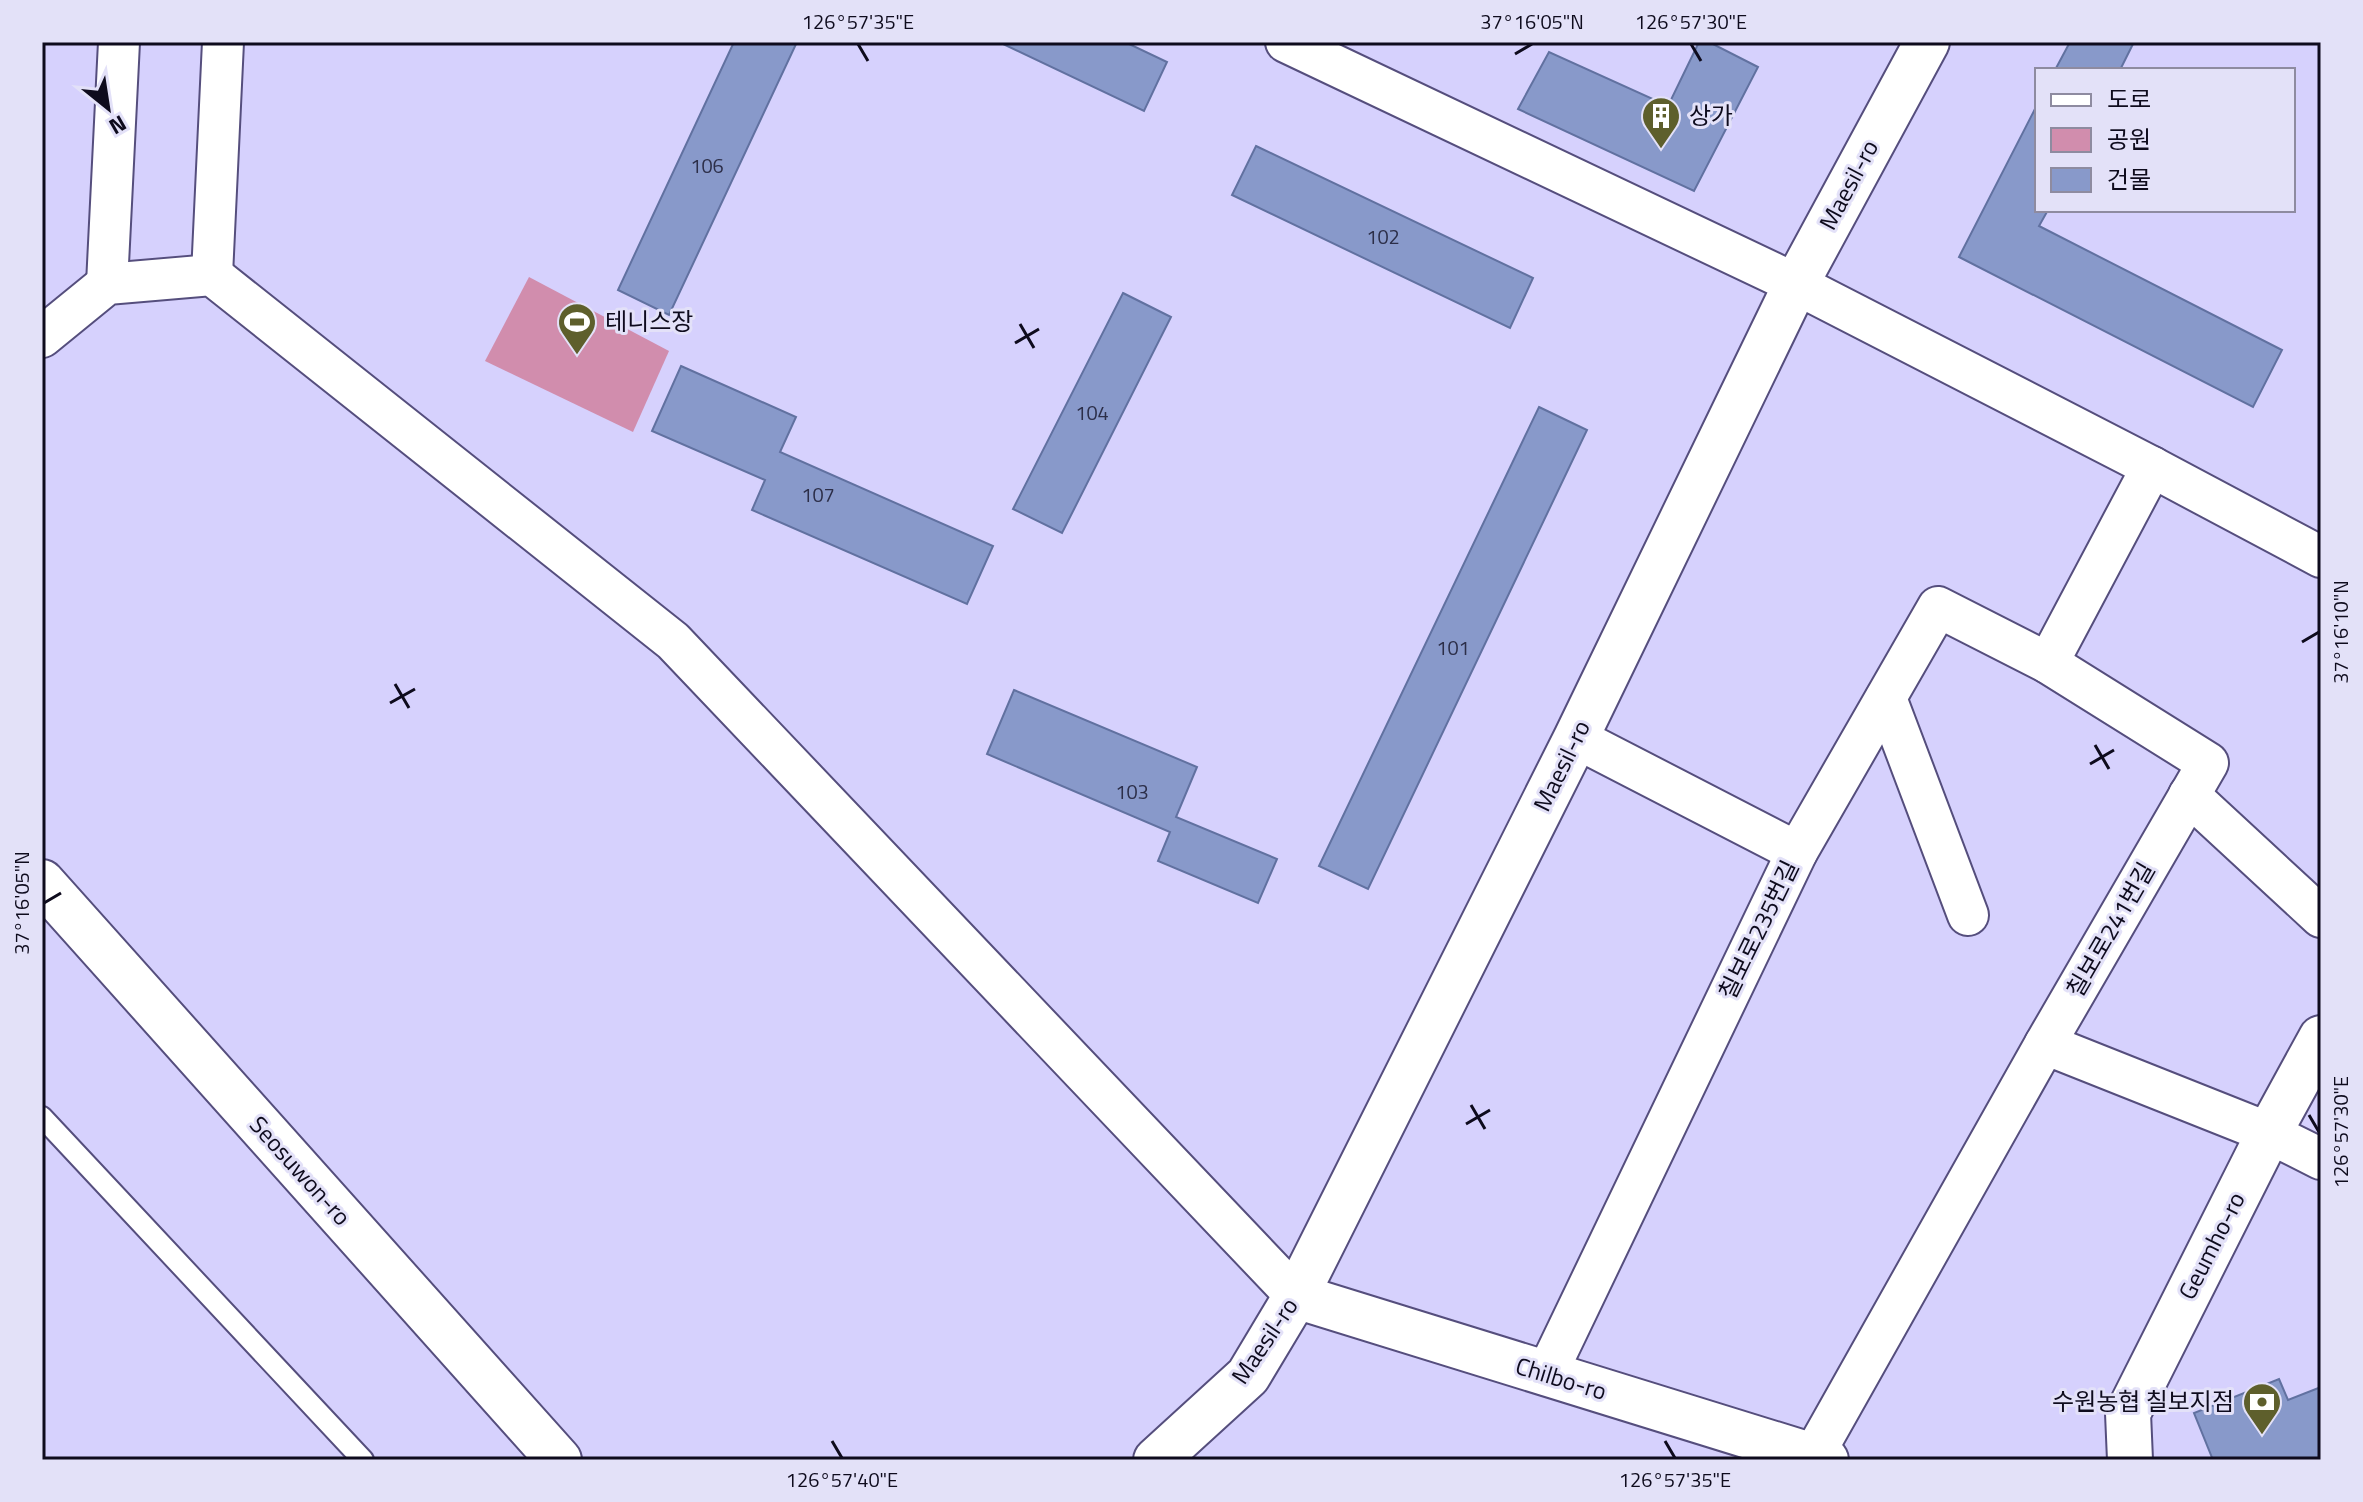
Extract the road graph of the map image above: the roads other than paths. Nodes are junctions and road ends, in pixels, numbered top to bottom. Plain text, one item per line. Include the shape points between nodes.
1 (119, 42) edge
2 (223, 42) edge
3 (1286, 42) edge
4 (1927, 42) edge
5 (212, 275) junction
6 (107, 284) junction
7 (1796, 284) junction
8 (42, 337) edge
9 (2152, 467) junction
10 (2321, 557) edge
11 (2048, 663) junction
12 (1886, 698) junction
13 (1576, 738) junction
14 (2189, 795) junction
15 (1797, 852) junction
16 (42, 882) edge
17 (1968, 915) dead end
18 (2321, 917) edge
19 (2321, 1038) edge
20 (2045, 1044) junction
21 (42, 1117) edge
22 (2269, 1133) junction
23 (2321, 1159) edge
24 (1296, 1296) junction
25 (1546, 1375) junction
26 (1820, 1458) edge
27 (363, 1460) edge
28 (559, 1460) edge
29 (1156, 1460) edge
30 (2130, 1460) edge

1 - 6 street
2 - 5 street
3 - 7 street
4 - 7 street, Maesil-ro
5 - 6 street
5 - 24 street via 673,641
6 - 8 street
7 - 9 street
7 - 13 street, Maesil-ro
9 - 10 street
9 - 11 street
11 - 12 street, 칠보로235번길 via 1938,607
11 - 14 street, 칠보로241번길 via 2208,763
12 - 15 street, 칠보로235번길
12 - 17 street
13 - 15 street
13 - 24 street, Maesil-ro
14 - 18 street
14 - 20 street, 칠보로241번길
15 - 25 street, 칠보로235번길
16 - 28 street, Seosuwon-ro
19 - 22 street, Geumho-ro
20 - 22 street
20 - 26 street, 칠보로241번길
21 - 27 lane
22 - 23 street
22 - 30 street, Geumho-ro via 2128,1413
24 - 25 street, Chilbo-ro
24 - 29 street, Maesil-ro via 1248,1376
25 - 26 street, Chilbo-ro

